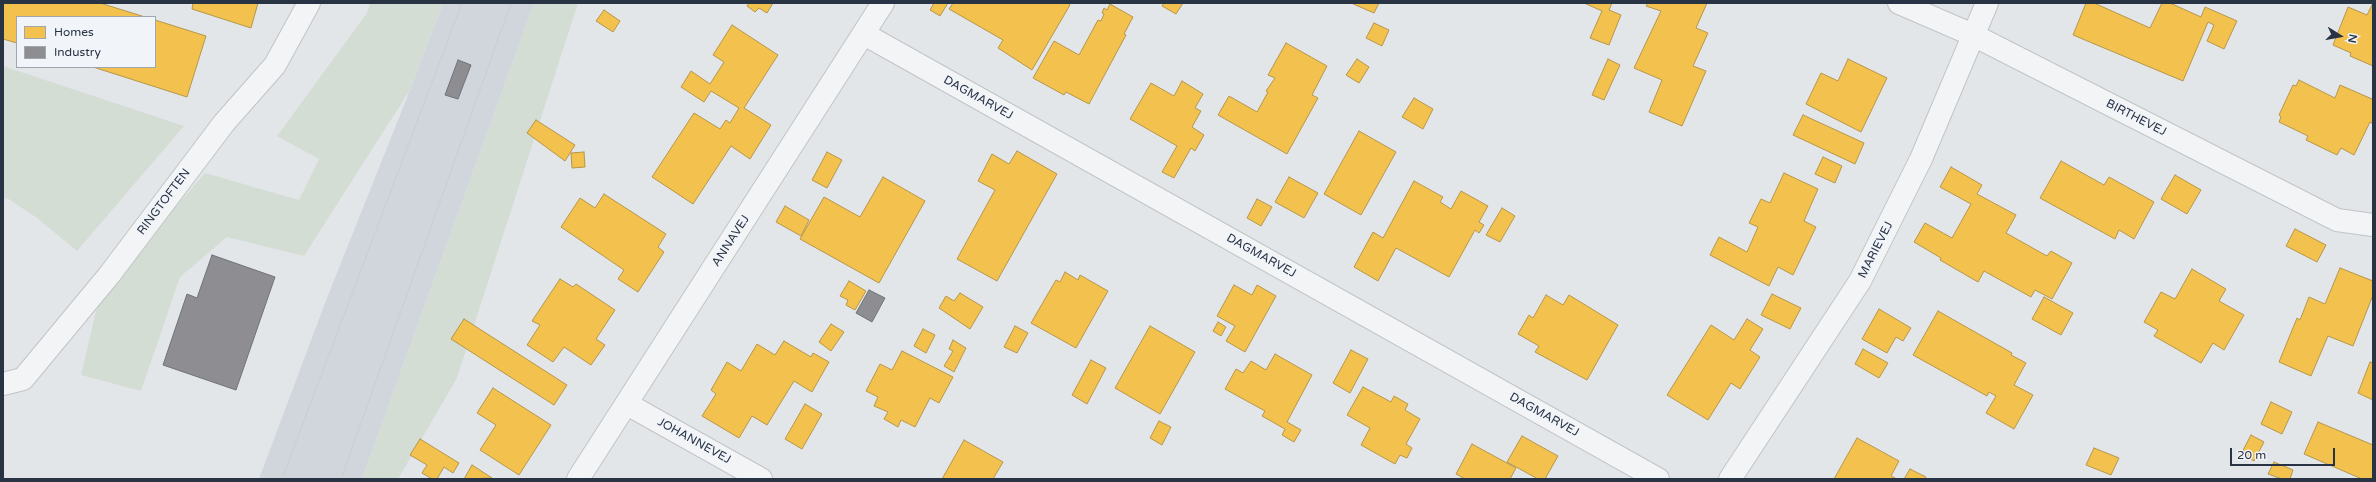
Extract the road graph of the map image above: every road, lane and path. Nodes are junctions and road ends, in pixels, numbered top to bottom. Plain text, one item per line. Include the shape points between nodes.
1 (309, 3) edge
2 (883, 3) edge
3 (1899, 3) edge
4 (1987, 3) edge
5 (864, 34) junction
6 (1973, 35) junction
7 (2373, 225) edge
8 (3, 384) edge
9 (627, 404) junction
10 (578, 479) edge
11 (761, 479) edge
12 (1658, 479) edge
13 (1730, 479) edge

1 - 8 street, RINGTOFTEN via 275,65 224,123 110,274 23,379
2 - 5 street, ANNAVEJ
3 - 6 street, BIRTHEVEJ
4 - 6 street, MARIEVEJ
5 - 9 street, ANNAVEJ
5 - 12 street, DAGMARVEJ
6 - 7 street, BIRTHEVEJ via 2337,220
6 - 13 street, MARIEVEJ via 1921,159 1860,281
9 - 10 street, ANNAVEJ
9 - 11 street, JOHANNEVEJ

